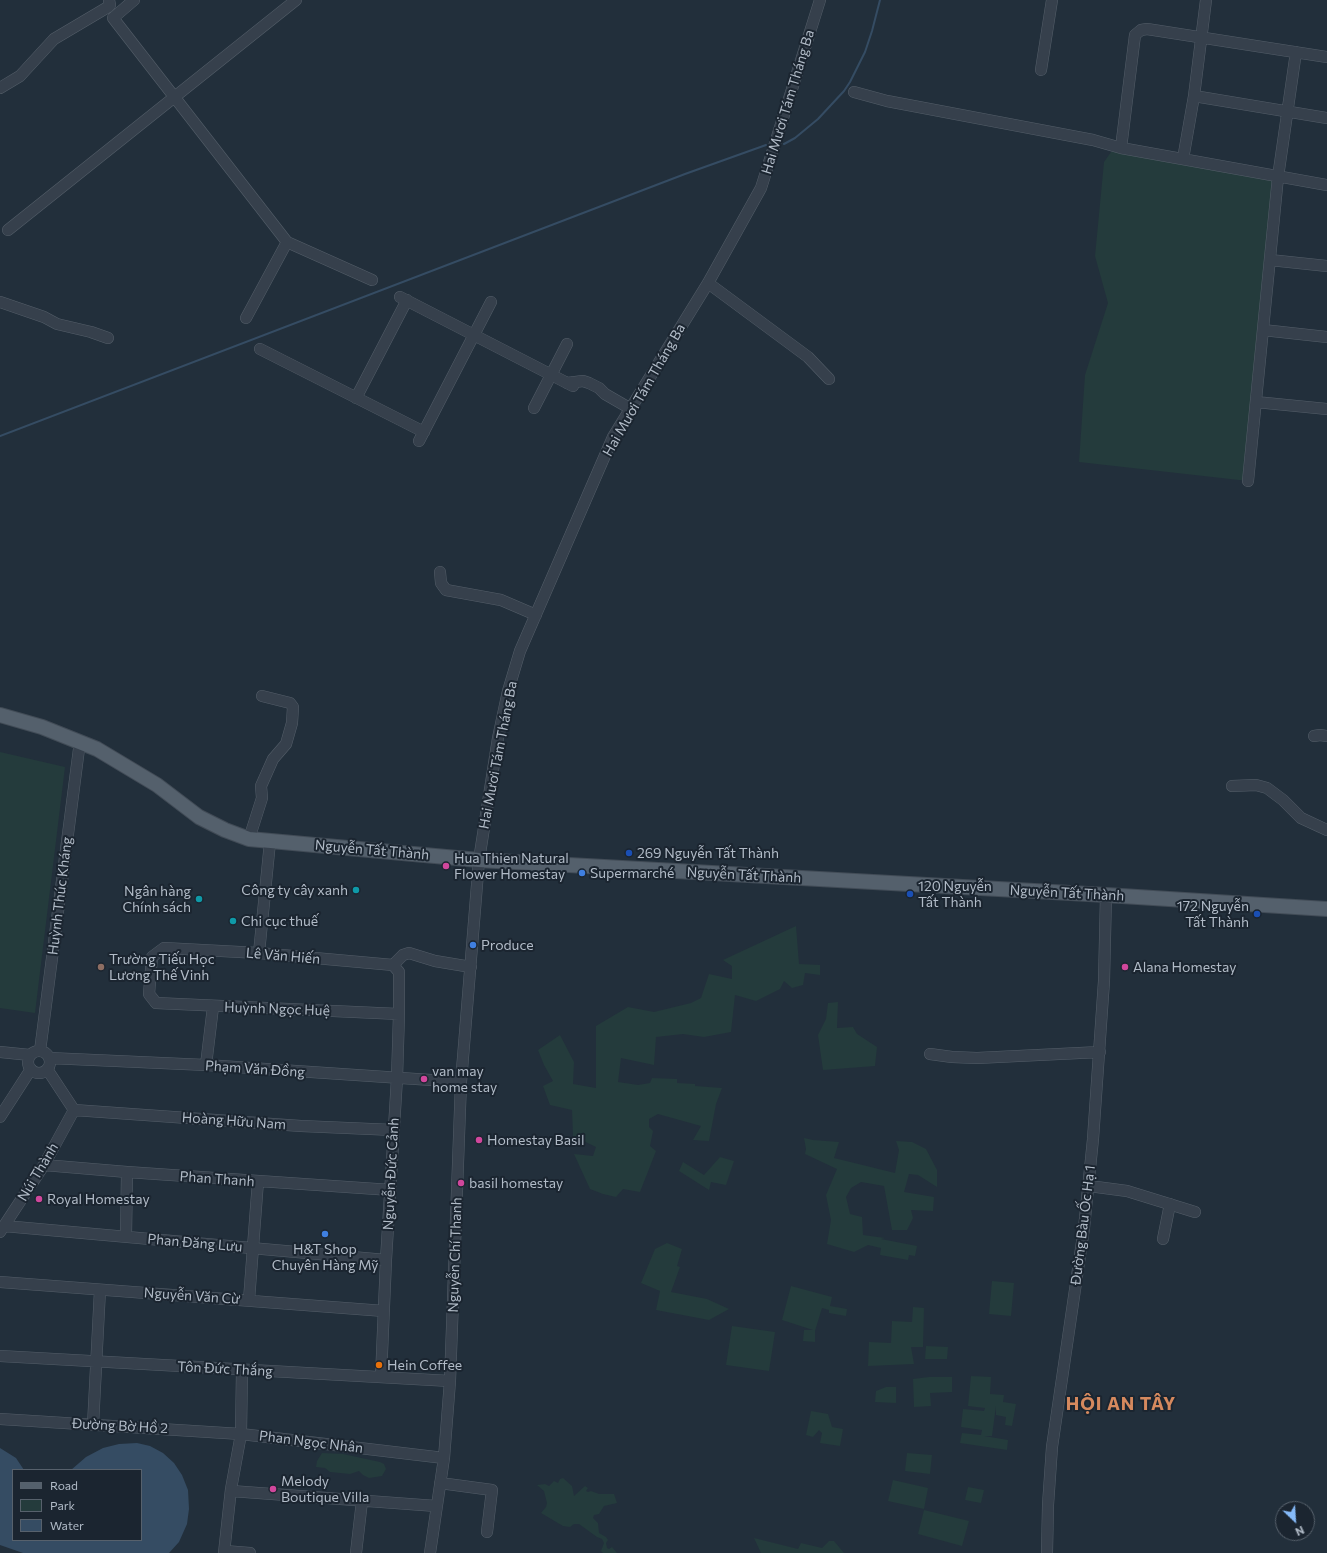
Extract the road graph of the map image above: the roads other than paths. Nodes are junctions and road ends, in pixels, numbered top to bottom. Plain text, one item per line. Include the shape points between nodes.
1 (109, 0) edge
2 (134, 0) edge
3 (296, 0) edge
4 (820, 0) edge
5 (1052, 0) edge
6 (1206, 0) edge
7 (1201, 38) junction
8 (1296, 52) junction
9 (1327, 57) edge
10 (1041, 70) dead end
11 (0, 88) edge
12 (854, 92) dead end
13 (1194, 96) junction
14 (174, 98) junction
15 (1287, 112) junction
16 (1327, 118) edge
17 (1121, 148) junction
18 (1183, 159) junction
19 (1278, 177) junction
20 (1327, 185) edge
21 (8, 230) dead end
22 (287, 242) junction
23 (1270, 260) junction
24 (1327, 266) edge
25 (372, 280) dead end
26 (708, 283) junction
27 (0, 302) edge
28 (491, 302) dead end
29 (246, 318) dead end
30 (1263, 330) junction
31 (474, 335) junction
32 (1327, 337) edge
33 (108, 338) dead end
34 (567, 344) dead end
35 (260, 349) dead end
36 (551, 375) junction
37 (829, 379) dead end
38 (356, 398) junction
39 (1256, 402) junction
40 (534, 408) dead end
41 (631, 408) junction
42 (1327, 409) edge
43 (1248, 481) dead end
44 (440, 572) dead end
45 (536, 615) junction
46 (262, 696) dead end
47 (0, 715) edge
48 (1314, 736) dead end
49 (1327, 736) edge
50 (80, 741) junction
51 (1232, 786) dead end
52 (1327, 830) edge
53 (249, 839) junction
54 (270, 842) junction
55 (479, 860) junction
56 (1106, 895) junction
57 (1327, 909) edge
58 (259, 953) junction
59 (471, 967) junction
60 (396, 969) junction
61 (156, 1003) joint
62 (213, 1007) junction
63 (398, 1014) junction
64 (0, 1052) edge
65 (1100, 1052) junction
66 (930, 1054) dead end
67 (41, 1058) junction
68 (206, 1065) junction
69 (31, 1069) junction
70 (397, 1078) junction
71 (461, 1082) junction
72 (74, 1110) junction
73 (0, 1117) edge
74 (394, 1130) junction
75 (44, 1165) junction
76 (127, 1172) junction
77 (258, 1181) junction
78 (1089, 1186) junction
79 (391, 1190) junction
80 (1170, 1204) junction
81 (1195, 1212) dead end
82 (2, 1229) edge
83 (126, 1237) junction
84 (1163, 1239) dead end
85 (253, 1248) junction
86 (386, 1260) junction
87 (0, 1282) edge
88 (100, 1290) junction
89 (249, 1300) junction
90 (384, 1311) junction
91 (0, 1356) edge
92 (96, 1360) junction
93 (242, 1370) junction
94 (381, 1377) junction
95 (450, 1381) junction
96 (0, 1420) edge
97 (93, 1425) junction
98 (241, 1434) junction
99 (444, 1458) junction
100 (440, 1483) junction
101 (231, 1491) junction
102 (362, 1501) junction
103 (436, 1506) junction
104 (486, 1532) dead end
105 (225, 1552) edge
106 (250, 1553) edge
107 (356, 1553) edge
108 (430, 1553) edge
109 (1047, 1553) edge

1 - 11 street via 108,7 54,38 20,76
2 - 14 street via 113,18
3 - 14 street
4 - 26 street, Hai Mươi Tám Tháng Ba via 761,188
5 - 10 street
6 - 7 street
7 - 8 street
7 - 13 street
7 - 17 street via 1148,28 1135,35
8 - 9 street
8 - 15 street
12 - 17 street via 887,101 1093,140
13 - 15 street
13 - 18 street
14 - 21 street
14 - 22 street
15 - 16 street
15 - 19 street
17 - 18 street
18 - 19 street
19 - 20 street
19 - 23 street
22 - 25 street
22 - 29 street
23 - 24 street
23 - 30 street
26 - 37 street via 808,357
26 - 41 street, Hai Mươi Tám Tháng Ba
27 - 33 street via 57,324
28 - 31 street
30 - 32 street
30 - 39 street
31 - 36 street
31 - 38 street via 403,298
31 - 38 street via 422,437
34 - 36 street
35 - 38 street
36 - 40 street
36 - 41 street via 570,385 583,381 589,383
39 - 42 street
39 - 43 street
41 - 45 street, Hai Mươi Tám Tháng Ba via 613,437
44 - 45 street via 441,583 446,590 501,600
45 - 55 street, Hai Mươi Tám Tháng Ba via 520,651 508,691
46 - 53 street via 290,703 293,707 292,723 286,744 272,759 261,786 262,798
47 - 50 main road, Nguyễn Tất Thành
48 - 49 street
50 - 53 main road, Nguyễn Tất Thành via 157,785 199,817
50 - 67 street, Huỳnh Thúc Kháng
51 - 52 street via 1256,785 1266,788 1301,818
53 - 54 main road, Nguyễn Tất Thành
54 - 55 main road, Nguyễn Tất Thành
54 - 58 street
55 - 56 main road, Nguyễn Tất Thành
55 - 59 street, Nguyễn Chí Thanh
56 - 57 main road, Nguyễn Tất Thành
56 - 65 street, Đường Bàu Ốc Hạ 1
58 - 60 street, Lê Văn Hiến
58 - 61 street, Lê Văn Hiến via 164,948 152,957 150,994
59 - 60 street via 409,954 403,955
59 - 71 street, Nguyễn Chí Thanh
60 - 63 street, Nguyễn Đức Cảnh
61 - 62 street, Huỳnh Ngọc Huệ
62 - 63 street, Huỳnh Ngọc Huệ
62 - 68 street
63 - 70 street, Nguyễn Đức Cảnh
64 - 67 street, Phạm Văn Đồng
65 - 66 street via 976,1058
65 - 78 street, Đường Bàu Ốc Hạ 1
67 - 68 street, Phạm Văn Đồng
67 - 69 street, Huỳnh Thúc Kháng via 28,1064
67 - 69 street via 38,1072
67 - 72 street
68 - 70 street, Phạm Văn Đồng
69 - 73 street
70 - 71 street, Phạm Văn Đồng
70 - 74 street, Nguyễn Đức Cảnh
71 - 95 street, Nguyễn Chí Thanh
72 - 74 street, Hoàng Hữu Nam
72 - 75 street, Núi Thành
74 - 79 street, Nguyễn Đức Cảnh
75 - 76 street, Phan Thanh
75 - 82 street, Núi Thành
76 - 77 street, Phan Thanh
76 - 83 street
77 - 79 street, Phan Thanh
77 - 85 street
78 - 80 street via 1127,1191
78 - 109 street, Đường Bàu Ốc Hạ 1 via 1052,1447
79 - 86 street, Nguyễn Đức Cảnh
80 - 81 street
80 - 84 street
82 - 83 street, Phan Đăng Lưu
83 - 85 street, Phan Đăng Lưu
85 - 86 street, Phan Đăng Lưu
85 - 89 street
86 - 90 street, Nguyễn Đức Cảnh
87 - 88 street, Nguyễn Văn Cừ
88 - 89 street, Nguyễn Văn Cừ
88 - 92 street
89 - 90 street, Nguyễn Văn Cừ
90 - 94 street, Nguyễn Đức Cảnh
91 - 92 street, Tôn Đức Thắng
92 - 93 street, Tôn Đức Thắng
92 - 97 street
93 - 94 street, Tôn Đức Thắng
93 - 98 street, Phan Ngọc Nhân
94 - 95 street, Tôn Đức Thắng
95 - 99 street, Nguyễn Chí Thanh
96 - 97 street, Đường Bờ Hồ 2
97 - 98 street, Đường Bờ Hồ 2
98 - 99 street, Phan Ngọc Nhân
98 - 101 street
99 - 100 street, Nguyễn Chí Thanh
100 - 103 street, Nguyễn Chí Thanh
100 - 104 street via 492,1490
101 - 102 street
101 - 105 street
102 - 103 street
102 - 107 street
103 - 108 street, Nguyễn Chí Thanh
105 - 106 street

